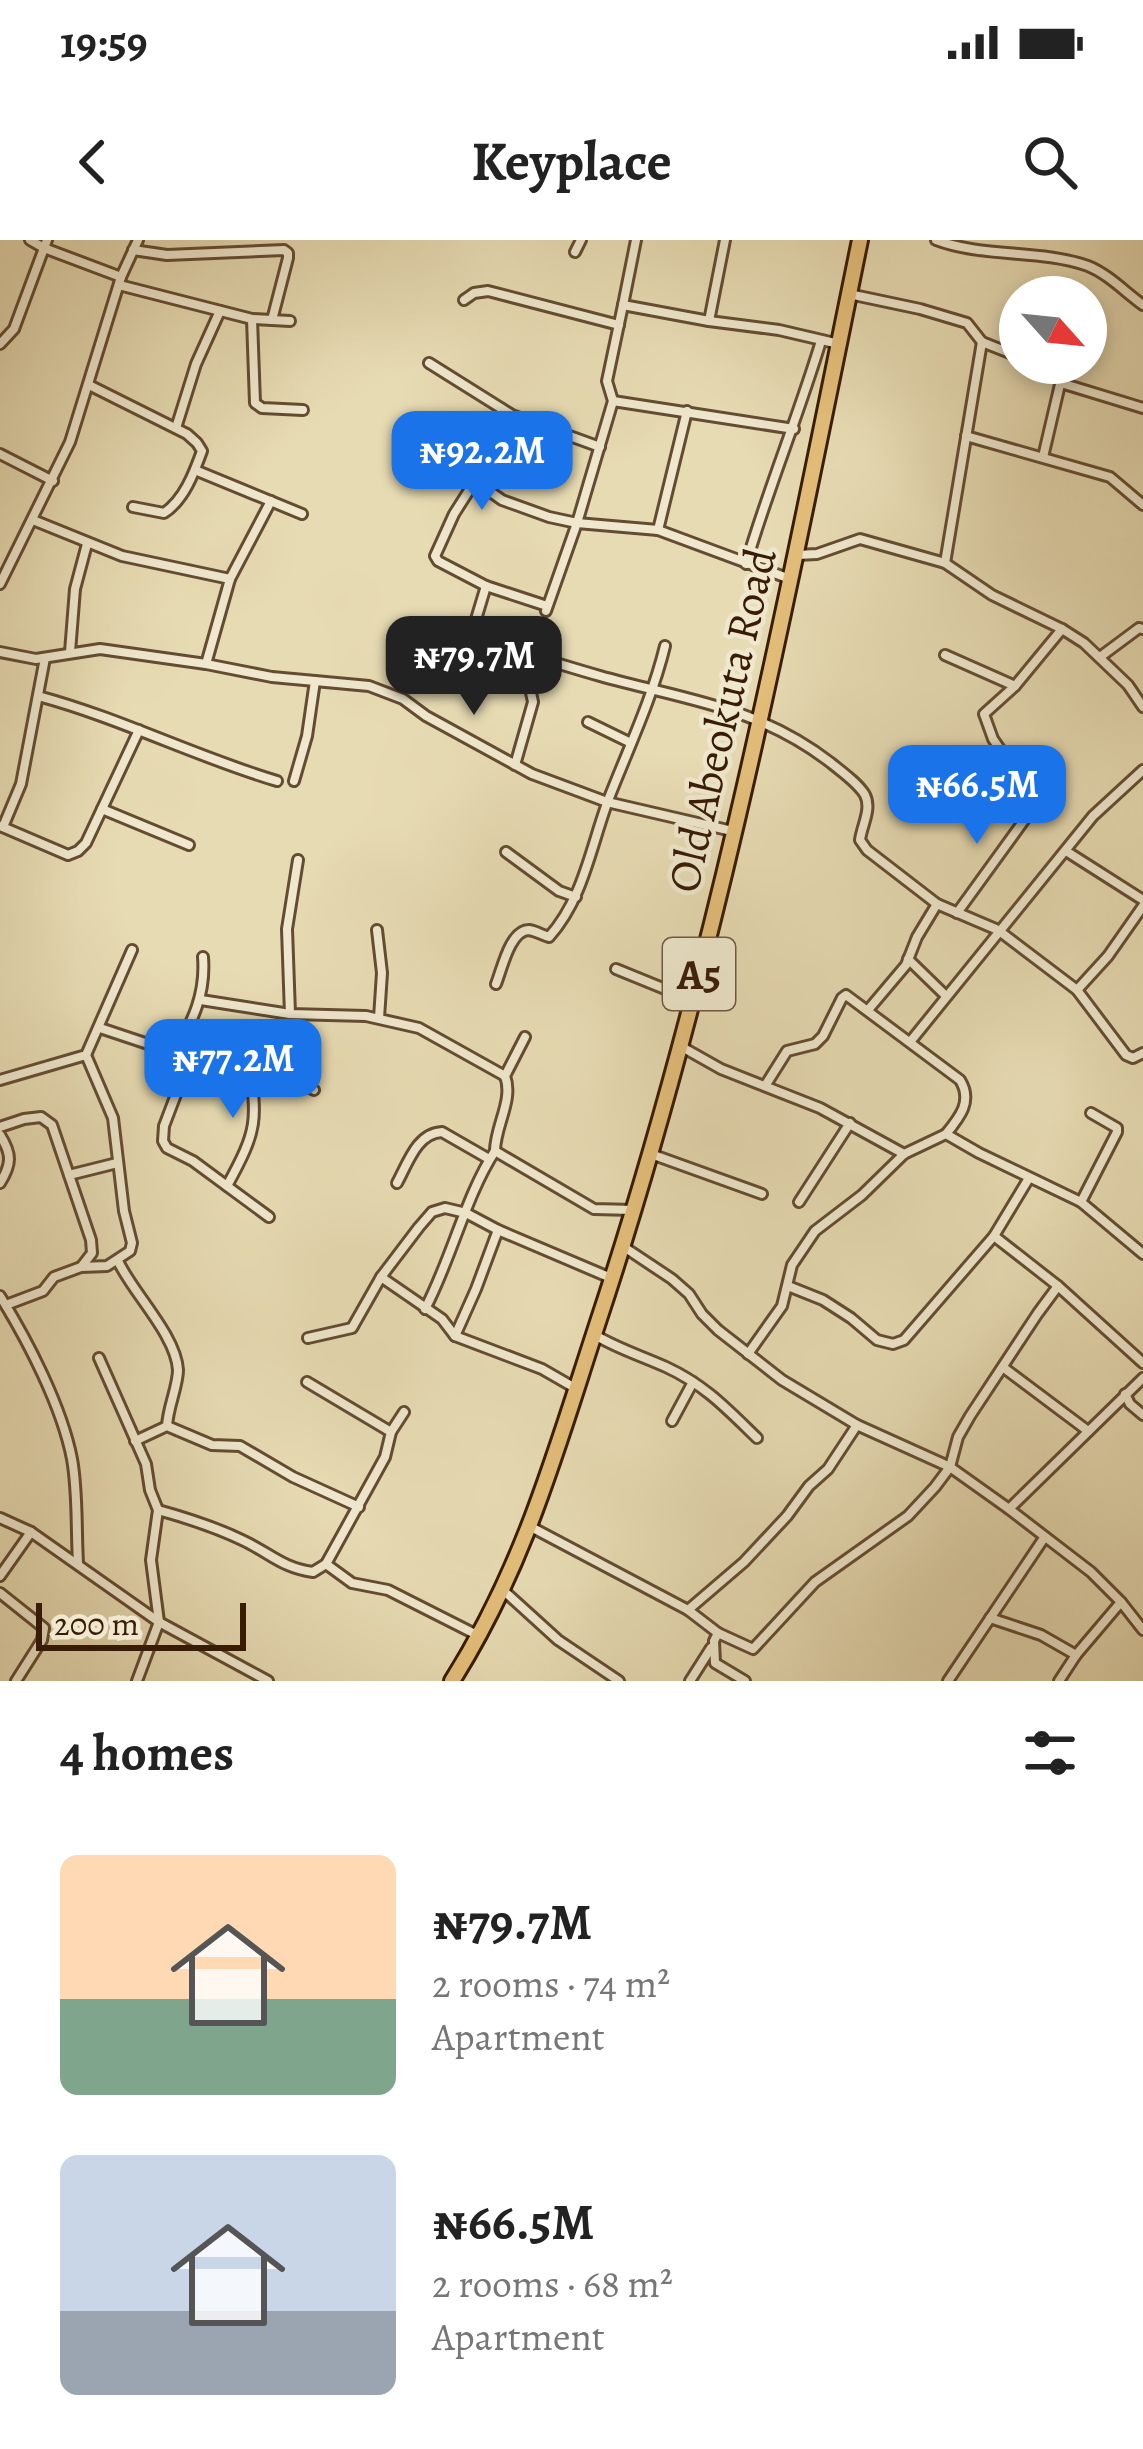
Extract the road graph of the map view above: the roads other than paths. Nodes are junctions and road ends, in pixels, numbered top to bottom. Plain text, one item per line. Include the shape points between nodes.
1 (30, 240) edge
2 (138, 240) edge
3 (580, 240) edge
4 (636, 240) edge
5 (724, 240) edge
6 (860, 240) edge
7 (936, 240) edge
8 (45, 244) edge
9 (134, 250) junction
10 (574, 252) dead end
11 (120, 281) junction
12 (849, 294) junction
13 (464, 300) dead end
14 (622, 305) junction
15 (1143, 305) edge
16 (220, 310) junction
17 (252, 319) junction
18 (272, 320) junction
19 (290, 321) dead end
20 (709, 321) junction
21 (620, 325) junction
22 (821, 341) junction
23 (982, 342) junction
24 (0, 344) edge
25 (838, 344) junction
26 (999, 349) edge
27 (429, 363) dead end
28 (1061, 384) edge
29 (1064, 384) edge
30 (89, 385) junction
31 (613, 401) junction
32 (1143, 408) edge
33 (303, 410) dead end
34 (687, 411) junction
35 (176, 428) junction
36 (794, 429) junction
37 (966, 436) junction
38 (418, 437) dead end
39 (600, 447) junction
40 (0, 454) edge
41 (1043, 458) junction
42 (195, 470) junction
43 (475, 481) junction
44 (53, 482) junction
45 (271, 501) junction
46 (1143, 505) edge
47 (133, 507) dead end
48 (302, 514) dead end
49 (33, 520) junction
50 (577, 523) junction
51 (658, 530) junction
52 (87, 544) junction
53 (797, 555) junction
54 (945, 563) junction
55 (746, 564) junction
56 (230, 578) junction
57 (791, 580) junction
58 (0, 584) edge
59 (486, 586) junction
60 (1062, 629) junction
61 (1143, 629) edge
62 (450, 630) dead end
63 (471, 636) junction
64 (665, 646) dead end
65 (0, 652) edge
66 (70, 652) junction
67 (945, 655) dead end
68 (1100, 657) junction
69 (45, 658) junction
70 (449, 658) dead end
71 (206, 664) junction
72 (315, 681) junction
73 (1015, 686) junction
74 (655, 688) junction
75 (38, 696) junction
76 (1143, 707) edge
77 (759, 719) junction
78 (588, 722) dead end
79 (139, 730) junction
80 (631, 743) junction
81 (515, 765) junction
82 (993, 769) dead end
83 (1143, 770) edge
84 (294, 781) dead end
85 (277, 782) dead end
86 (608, 802) junction
87 (1033, 808) dead end
88 (102, 809) junction
89 (2, 827) edge
90 (732, 831) junction
91 (189, 845) dead end
92 (1066, 851) junction
93 (506, 852) dead end
94 (298, 860) dead end
95 (576, 897) junction
96 (1143, 903) edge
97 (937, 904) junction
98 (957, 913) junction
99 (377, 930) dead end
100 (998, 930) junction
101 (132, 950) dead end
102 (203, 957) dead end
103 (908, 959) junction
104 (616, 969) dead end
105 (496, 984) dead end
106 (1077, 990) junction
107 (946, 996) junction
108 (201, 1000) junction
109 (693, 1000) junction
110 (868, 1010) junction
111 (290, 1015) junction
112 (380, 1018) junction
113 (100, 1028) junction
114 (525, 1037) dead end
115 (910, 1042) junction
116 (682, 1047) junction
117 (180, 1053) junction
118 (1143, 1053) edge
119 (86, 1054) junction
120 (248, 1058) junction
121 (505, 1076) junction
122 (0, 1080) edge
123 (766, 1086) junction
124 (314, 1090) dead end
125 (1091, 1113) dead end
126 (850, 1123) junction
127 (0, 1131) edge
128 (946, 1134) junction
129 (650, 1154) junction
130 (904, 1154) junction
131 (492, 1155) junction
132 (117, 1163) junction
133 (69, 1175) junction
134 (1029, 1178) junction
135 (0, 1183) edge
136 (397, 1183) dead end
137 (227, 1186) junction
138 (762, 1194) dead end
139 (800, 1202) dead end
140 (1081, 1202) junction
141 (634, 1210) junction
142 (466, 1213) junction
143 (269, 1217) dead end
144 (498, 1230) junction
145 (994, 1236) junction
146 (624, 1247) junction
147 (1143, 1254) edge
148 (118, 1261) junction
149 (81, 1267) junction
150 (381, 1277) junction
151 (613, 1279) junction
152 (788, 1286) junction
153 (1058, 1286) junction
154 (3, 1300) edge
155 (425, 1309) junction
156 (594, 1335) junction
157 (454, 1336) junction
158 (308, 1338) dead end
159 (748, 1354) junction
160 (99, 1358) dead end
161 (1143, 1363) edge
162 (1004, 1368) junction
163 (1143, 1378) edge
164 (307, 1382) dead end
165 (693, 1382) junction
166 (576, 1389) junction
167 (1121, 1397) junction
168 (404, 1412) dead end
169 (1143, 1415) edge
170 (672, 1420) dead end
171 (857, 1425) junction
172 (167, 1426) junction
173 (1088, 1431) junction
174 (391, 1432) junction
175 (757, 1438) dead end
176 (135, 1441) junction
177 (950, 1467) junction
178 (359, 1507) junction
179 (1009, 1509) junction
180 (158, 1510) junction
181 (0, 1518) edge
182 (531, 1527) junction
183 (31, 1532) junction
184 (1044, 1538) junction
185 (78, 1564) junction
186 (326, 1564) junction
187 (0, 1576) edge
188 (503, 1591) junction
189 (0, 1593) edge
190 (1121, 1602) junction
191 (688, 1610) junction
192 (990, 1618) junction
193 (159, 1622) junction
194 (1143, 1630) edge
195 (480, 1637) junction
196 (716, 1637) junction
197 (1076, 1655) junction
198 (16, 1681) edge
199 (137, 1681) edge
200 (268, 1681) edge
201 (452, 1681) edge
202 (619, 1681) edge
203 (690, 1681) edge
204 (745, 1681) edge
205 (948, 1681) edge
206 (1059, 1681) edge

1 - 8 street
2 - 9 street
3 - 10 street
4 - 14 street
5 - 20 street
6 - 12 highway, Old Abeokuta Road / A5
7 - 15 street via 1089,267
8 - 11 street
8 - 24 street via 14,329
9 - 11 street
9 - 18 street via 284,250
11 - 16 street
11 - 30 street
12 - 23 street via 967,323
12 - 25 highway, Old Abeokuta Road / A5
13 - 21 street via 488,292
14 - 20 street
14 - 21 street
16 - 17 street
16 - 35 street
17 - 18 street
17 - 33 street via 255,403
18 - 19 street
20 - 22 street
21 - 31 street via 607,381
22 - 25 street
22 - 36 street
23 - 26 street
23 - 37 street
25 - 53 highway, Old Abeokuta Road / A5
27 - 39 street via 512,415
28 - 41 street
29 - 32 street
30 - 35 street
30 - 44 street
31 - 34 street
31 - 39 street
34 - 36 street
34 - 51 street
35 - 42 street via 202,451
36 - 55 street
37 - 41 street
37 - 54 street
38 - 43 street
39 - 50 street
40 - 44 street
41 - 46 street via 1110,477
42 - 45 street
42 - 47 street via 164,513
43 - 50 street via 502,500
43 - 59 street via 435,556
44 - 49 street
45 - 48 street
45 - 56 street
49 - 52 street
49 - 58 street
50 - 51 street
50 - 59 street via 547,608
51 - 55 street
52 - 56 street
52 - 66 street
53 - 54 street via 860,539
53 - 57 highway, Old Abeokuta Road / A5
54 - 60 street
55 - 57 street
56 - 71 street
57 - 77 highway, Old Abeokuta Road / A5
59 - 63 street
60 - 68 street
60 - 73 street
61 - 68 street
62 - 63 street
63 - 74 street
64 - 74 street
65 - 69 street
66 - 69 street
66 - 71 street
67 - 73 street
68 - 76 street
69 - 75 street
70 - 81 street via 530,688
71 - 72 street
72 - 81 street via 386,690
72 - 84 street
73 - 82 street via 983,716 1004,755
74 - 77 street
74 - 80 street
75 - 79 street
75 - 89 street via 21,784
77 - 90 highway, Old Abeokuta Road / A5
77 - 97 street via 845,774 865,796 860,839 867,850
78 - 80 street
79 - 85 street
79 - 88 street
80 - 86 street
81 - 86 street
83 - 92 street
86 - 90 street
86 - 95 street
87 - 98 street
88 - 89 street via 73,855
88 - 91 street
90 - 109 highway, Old Abeokuta Road / A5
92 - 96 street
92 - 100 street
93 - 95 street
94 - 111 street via 287,928
95 - 105 street via 549,937 530,930 515,937
96 - 106 street
97 - 98 street
97 - 103 street
98 - 100 street
99 - 112 street
100 - 106 street
100 - 107 street
101 - 113 street
102 - 108 street
103 - 107 street
103 - 110 street
104 - 109 street
106 - 118 street via 1126,1055
107 - 115 street
108 - 111 street
108 - 117 street
109 - 116 highway, Old Abeokuta Road / A5
110 - 115 street
110 - 123 street via 846,995 823,1036 787,1051
111 - 112 street
112 - 121 street via 419,1028
113 - 117 street
113 - 119 street
114 - 121 street
115 - 128 street via 964,1087 964,1112
116 - 123 street
116 - 129 highway, Old Abeokuta Road / A5
117 - 120 street via 211,1049
117 - 137 street via 188,1063 163,1141
119 - 122 street
119 - 132 street via 113,1118
120 - 124 street
120 - 137 street via 255,1127
121 - 131 street
123 - 126 street
125 - 140 street via 1117,1132
126 - 130 street
126 - 139 street
127 - 133 street via 24,1119 52,1125
127 - 135 street via 11,1157
128 - 130 street
128 - 134 street
129 - 138 street
129 - 141 highway, Old Abeokuta Road / A5
130 - 152 street via 815,1231
131 - 136 street via 433,1131
131 - 141 street via 594,1209
131 - 142 street
132 - 133 street
132 - 148 street via 132,1243
133 - 149 street via 91,1240
134 - 140 street
134 - 145 street
137 - 143 street
140 - 147 street
141 - 146 highway, Old Abeokuta Road / A5
142 - 144 street
142 - 150 street via 432,1212
142 - 155 street
144 - 151 street
144 - 157 street
145 - 152 street via 892,1344
145 - 153 street
146 - 151 highway, Old Abeokuta Road / A5
146 - 159 street via 689,1294
148 - 149 street
148 - 172 street via 178,1371
149 - 154 street via 37,1294
150 - 155 street
150 - 158 street via 352,1328
151 - 156 highway, Old Abeokuta Road / A5
152 - 159 street
153 - 161 street
153 - 162 street
154 - 185 street via 62,1418 73,1463
155 - 157 street
156 - 165 street
156 - 166 highway, Old Abeokuta Road / A5
157 - 166 street
159 - 171 street
160 - 176 street
162 - 173 street
162 - 177 street via 958,1437
163 - 167 street
164 - 174 street
165 - 170 street
165 - 175 street
166 - 182 highway, Old Abeokuta Road / A5
167 - 169 street
167 - 173 street
168 - 174 street
171 - 177 street
171 - 191 street via 787,1516
172 - 176 street
172 - 178 street via 212,1445 240,1446
173 - 179 street
174 - 178 street
176 - 180 street
177 - 179 street
177 - 196 street via 908,1516 815,1582 753,1649
178 - 186 street
179 - 184 street
180 - 186 street via 248,1543 292,1570
180 - 193 street via 151,1560
181 - 183 street
182 - 188 highway, Old Abeokuta Road / A5
182 - 191 street
183 - 185 street
183 - 187 street
184 - 190 street
184 - 192 street
185 - 193 street
186 - 195 street via 352,1583 388,1590
188 - 195 highway, Old Abeokuta Road / A5
188 - 202 street
189 - 198 street via 44,1628
190 - 194 street
190 - 197 street
191 - 196 street
192 - 197 street
192 - 205 street
193 - 199 street
193 - 200 street
195 - 201 highway, Old Abeokuta Road / A5
196 - 203 street
196 - 204 street via 715,1663
197 - 206 street

